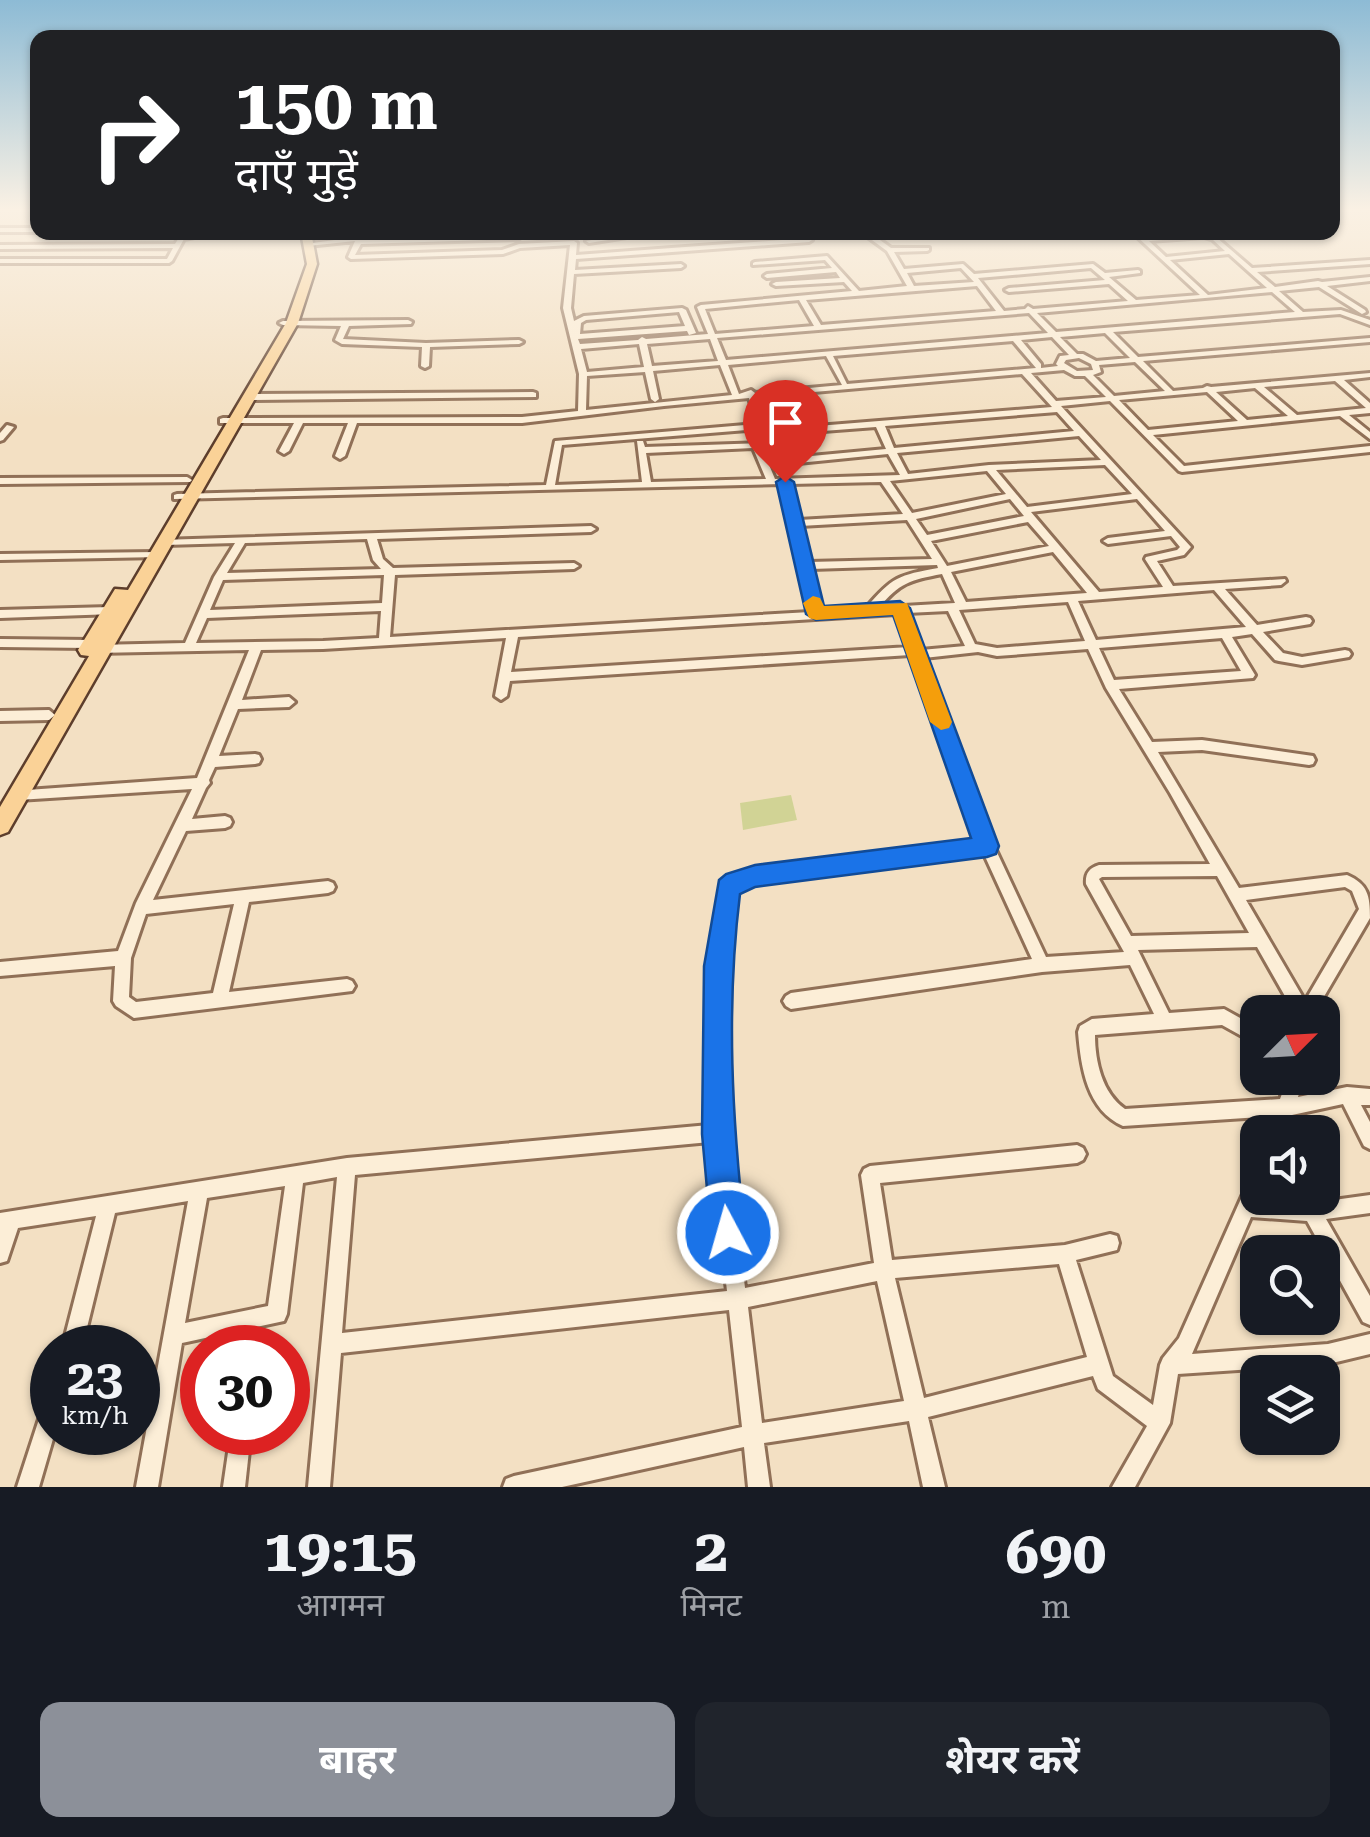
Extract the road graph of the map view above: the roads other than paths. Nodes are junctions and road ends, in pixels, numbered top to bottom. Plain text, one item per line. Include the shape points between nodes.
1 (307, 280) edge
2 (569, 280) edge
3 (837, 280) edge
4 (844, 280) edge
5 (907, 280) edge
6 (973, 280) edge
7 (976, 280) edge
8 (1088, 280) edge
9 (1110, 280) edge
10 (1191, 280) edge
11 (1263, 280) edge
12 (1365, 280) edge
13 (776, 284) dead end
14 (1318, 284) junction
15 (912, 288) junction
16 (1274, 289) junction
17 (1010, 290) dead end
18 (857, 293) junction
19 (1208, 295) junction
20 (802, 299) junction
21 (1132, 301) junction
22 (1028, 307) junction
23 (999, 310) junction
24 (1301, 314) junction
25 (922, 318) junction
26 (1368, 319) edge
27 (408, 322) dead end
28 (287, 323) junction
29 (346, 324) junction
30 (818, 325) junction
31 (1105, 329) junction
32 (691, 330) junction
33 (711, 334) junction
34 (1053, 335) junction
35 (1014, 338) junction
36 (642, 340) junction
37 (519, 342) dead end
38 (1370, 342) edge
39 (577, 344) junction
40 (940, 344) junction
41 (426, 345) junction
42 (828, 353) junction
43 (1074, 356) junction
44 (1138, 361) junction
45 (723, 362) junction
46 (1097, 364) junction
47 (425, 366) dead end
48 (1038, 366) junction
49 (1062, 366) junction
50 (648, 368) junction
51 (1025, 372) junction
52 (589, 374) junction
53 (1089, 375) junction
54 (1370, 375) edge
55 (1338, 378) junction
56 (844, 383) junction
57 (1254, 384) junction
58 (1208, 388) junction
59 (1169, 391) junction
60 (735, 393) junction
61 (752, 394) junction
62 (533, 395) dead end
63 (248, 397) junction
64 (656, 399) junction
65 (1114, 399) junction
66 (1055, 406) junction
67 (1370, 409) edge
68 (585, 411) junction
69 (1342, 414) junction
70 (230, 418) junction
71 (1296, 418) junction
72 (300, 420) junction
73 (354, 420) junction
74 (1244, 422) junction
75 (879, 424) junction
76 (10, 428) dead end
77 (766, 430) junction
78 (1082, 433) junction
79 (1146, 433) junction
80 (639, 436) junction
81 (1370, 436) edge
82 (0, 438) edge
83 (757, 446) junction
84 (770, 446) junction
85 (1370, 449) edge
86 (642, 450) junction
87 (891, 450) junction
88 (284, 451) dead end
89 (340, 456) dead end
90 (1107, 462) junction
91 (988, 468) junction
92 (905, 476) junction
93 (884, 479) junction
94 (0, 481) edge
95 (772, 482) junction
96 (785, 482) junction
97 (648, 484) junction
98 (550, 487) junction
99 (185, 491) junction
100 (1012, 496) junction
101 (1138, 496) junction
102 (1028, 514) junction
103 (908, 517) junction
104 (795, 524) junction
105 (592, 530) dead end
106 (1172, 532) junction
107 (372, 536) junction
108 (923, 539) junction
109 (242, 540) junction
110 (1108, 541) dead end
111 (1056, 548) junction
112 (155, 551) junction
113 (0, 557) edge
114 (574, 566) dead end
115 (805, 566) junction
116 (942, 566) junction
117 (390, 571) junction
118 (219, 577) junction
119 (1281, 580) dead end
120 (1216, 586) junction
121 (1170, 590) junction
122 (1096, 596) junction
123 (1072, 598) junction
124 (388, 607) junction
125 (957, 607) junction
126 (900, 608) junction
127 (110, 611) junction
128 (870, 611) junction
129 (0, 614) edge
130 (203, 614) junction
131 (816, 614) junction
132 (1306, 621) dead end
133 (1254, 629) junction
134 (512, 633) junction
135 (1224, 634) junction
136 (384, 641) junction
137 (0, 643) edge
138 (1093, 644) junction
139 (189, 646) junction
140 (94, 647) junction
141 (256, 648) junction
142 (975, 649) junction
143 (916, 653) junction
144 (1346, 654) dead end
145 (504, 678) junction
146 (1110, 684) junction
147 (501, 696) dead end
148 (289, 702) dead end
149 (234, 705) junction
150 (49, 715) junction
151 (0, 716) edge
152 (1149, 747) junction
153 (255, 758) dead end
154 (1309, 760) dead end
155 (212, 762) junction
156 (204, 782) junction
157 (18, 794) junction
158 (0, 798) edge
159 (225, 822) dead end
160 (0, 826) edge
161 (182, 826) junction
162 (987, 846) junction
163 (1221, 870) junction
164 (328, 887) dead end
165 (1236, 895) junction
166 (243, 896) junction
167 (141, 908) junction
168 (1368, 910) edge
169 (1262, 940) junction
170 (1130, 950) junction
171 (123, 958) junction
172 (1042, 965) junction
173 (0, 969) edge
174 (347, 986) dead end
175 (1294, 995) edge
176 (1315, 995) edge
177 (220, 1001) junction
178 (791, 1001) dead end
179 (1164, 1018) junction
180 (1240, 1026) edge
181 (1291, 1095) edge
182 (1347, 1096) junction
183 (1370, 1097) edge
184 (1288, 1107) junction
185 (1284, 1115) edge
186 (718, 1134) junction
187 (1370, 1140) edge
188 (1077, 1154) dead end
189 (346, 1167) junction
190 (295, 1175) junction
191 (200, 1190) junction
192 (108, 1204) junction
193 (1370, 1204) edge
194 (1340, 1208) edge
195 (1243, 1215) edge
196 (1314, 1215) edge
197 (6, 1221) edge
198 (1110, 1243) dead end
199 (0, 1254) edge
200 (1065, 1254) junction
201 (884, 1270) junction
202 (735, 1300) junction
203 (1370, 1314) edge
204 (78, 1325) edge
205 (175, 1335) junction
206 (331, 1344) junction
207 (1370, 1344) edge
208 (1100, 1364) junction
209 (1170, 1365) junction
210 (915, 1410) junction
211 (1160, 1423) junction
212 (752, 1434) junction
213 (38, 1455) edge
214 (238, 1455) edge
215 (28, 1487) edge
216 (147, 1487) edge
217 (234, 1487) edge
218 (319, 1487) edge
219 (514, 1487) edge
220 (759, 1487) edge
221 (934, 1487) edge
222 (1123, 1487) edge

1 - 28 main road
2 - 39 street via 567,308
3 - 13 street
4 - 18 street
5 - 15 street
6 - 15 street
7 - 23 street
8 - 17 street
9 - 21 street
10 - 19 street
11 - 16 street
12 - 14 street
14 - 16 street
14 - 26 street
15 - 18 street
16 - 19 street
16 - 24 street
18 - 20 street
19 - 21 street
20 - 30 street
20 - 33 street via 701,307
21 - 22 street
22 - 23 street
22 - 34 street
23 - 25 street
23 - 30 street
24 - 26 street
24 - 31 street
25 - 30 street
25 - 40 street
27 - 29 street
28 - 29 street
28 - 63 main road
28 - 70 main road
29 - 41 street via 342,342
30 - 33 street
31 - 34 street
31 - 44 street
32 - 33 street
32 - 36 street
32 - 39 street
32 - 39 street via 682,310 584,318 576,322
33 - 36 street
33 - 45 street
34 - 35 street
34 - 43 street
35 - 40 street
35 - 48 street
36 - 39 street
36 - 50 street
37 - 41 street
38 - 44 street
39 - 52 street
39 - 68 street
40 - 42 street
41 - 47 street
42 - 45 street
42 - 56 street
43 - 46 street
43 - 49 street via 1063,358
44 - 46 street
44 - 59 street
45 - 50 street
45 - 60 street
46 - 53 street
48 - 49 street
48 - 56 street
49 - 51 street
49 - 53 street
50 - 52 street
50 - 64 street
51 - 61 street
51 - 66 street
52 - 68 street
53 - 65 street
54 - 55 street
55 - 57 street
55 - 67 street
56 - 61 street
57 - 58 street
57 - 71 street
58 - 59 street
58 - 74 street
59 - 65 street
60 - 61 street
60 - 64 street
61 - 68 street
61 - 77 street
62 - 63 street
63 - 70 main road
64 - 68 street
65 - 66 street
65 - 79 street
66 - 75 street
66 - 78 street
67 - 69 street
68 - 70 street
68 - 73 street via 522,420
69 - 71 street
69 - 81 street
70 - 72 street
70 - 99 main road
71 - 74 street
72 - 73 street
72 - 88 street
73 - 89 street
74 - 79 street
75 - 77 street
75 - 87 street
76 - 82 street
77 - 80 street
77 - 84 street
78 - 87 street
78 - 90 street
79 - 85 street via 1182,469
80 - 86 street
80 - 98 street via 558,443
83 - 84 street
83 - 86 street
83 - 95 street
84 - 87 street via 788,461
86 - 97 street
87 - 92 street
90 - 91 street
90 - 101 street
91 - 92 street
91 - 100 street
92 - 93 street
93 - 96 street
93 - 103 street
94 - 99 street
95 - 96 street
95 - 97 street
96 - 104 street
97 - 98 street
98 - 99 street
99 - 112 main road
99 - 112 main road
100 - 102 street
100 - 103 street
101 - 102 street
101 - 106 street
102 - 108 street
102 - 111 street
103 - 104 street
103 - 108 street
104 - 115 street
105 - 107 street
106 - 110 street
106 - 121 street via 1184,552 1150,559
107 - 109 street
107 - 117 street via 378,560
108 - 116 street
109 - 112 street
109 - 118 street
111 - 116 street
111 - 122 street
112 - 113 street
112 - 127 main road
112 - 140 main road
114 - 117 street
115 - 116 street
115 - 131 street
116 - 125 street
116 - 128 street via 897,582
117 - 118 street
117 - 124 street
118 - 130 street
119 - 120 street
120 - 121 street
120 - 133 street
121 - 122 street
122 - 123 street
123 - 125 street
123 - 138 street
124 - 130 street
124 - 136 street
125 - 126 street
125 - 142 street
126 - 128 street
126 - 143 street
127 - 129 street
127 - 140 main road
128 - 131 street
130 - 139 street
131 - 134 street
132 - 133 street
133 - 135 street
133 - 144 street via 1286,660
134 - 136 street
134 - 145 street
135 - 138 street
135 - 146 street via 1249,675
136 - 141 street
137 - 140 street
138 - 142 street
138 - 146 street
139 - 140 street
139 - 141 street
140 - 150 main road
140 - 157 main road
141 - 149 street
142 - 143 street
143 - 145 street
143 - 162 street
145 - 147 street
146 - 152 street
148 - 149 street
149 - 155 street
150 - 151 street
150 - 158 main road
152 - 154 street via 1202,745
152 - 163 street
153 - 155 street
155 - 156 street
156 - 157 street
156 - 161 street
157 - 160 main road
159 - 161 street
161 - 167 street
162 - 172 street
162 - 186 street via 755,876 728,888 718,966
163 - 165 street
163 - 170 street via 1099,871 1092,877
164 - 166 street
165 - 168 street via 1347,881
165 - 169 street
166 - 167 street
166 - 177 street
167 - 171 street
168 - 176 street
169 - 170 street
169 - 175 street
170 - 172 street
170 - 179 street
171 - 173 street
171 - 177 street via 125,1007
172 - 178 street
174 - 177 street
179 - 180 street via 1224,1017
179 - 184 street via 1086,1032 1100,1095 1112,1114
181 - 184 street
182 - 183 street
182 - 184 street
182 - 187 street
184 - 185 street
186 - 189 street
186 - 202 street
188 - 201 street via 870,1175
189 - 190 street
189 - 206 street
190 - 191 street
190 - 205 street via 278,1314
191 - 192 street
191 - 205 street
192 - 197 street
192 - 204 street
193 - 194 street
195 - 209 street via 1186,1345
196 - 203 street
197 - 199 street
198 - 200 street
200 - 201 street
200 - 208 street
201 - 202 street
201 - 210 street
202 - 206 street
202 - 212 street
205 - 216 street
206 - 218 street
207 - 209 street via 1328,1354
208 - 210 street
208 - 211 street via 1105,1382
209 - 211 street
210 - 212 street
210 - 221 street
211 - 222 street
212 - 219 street
212 - 220 street
213 - 215 street
214 - 217 street

